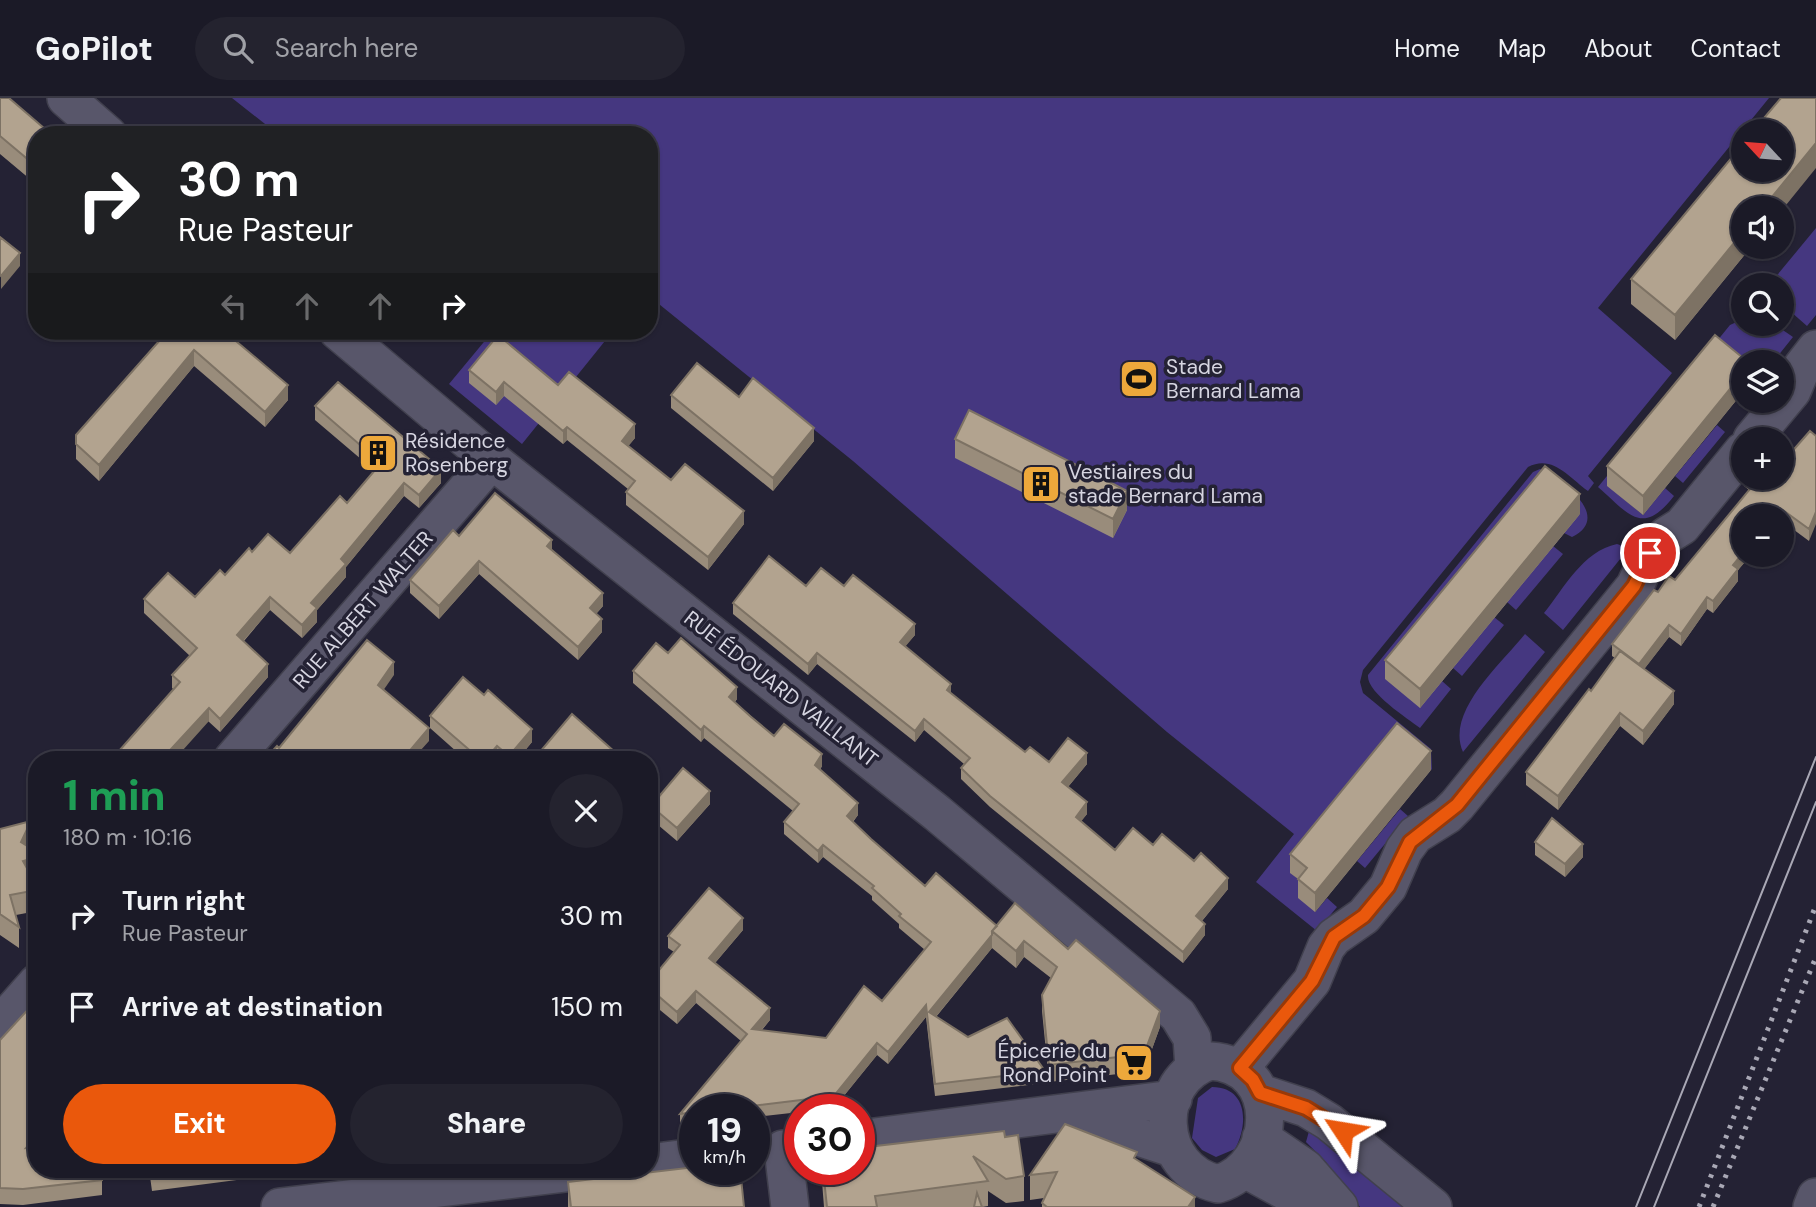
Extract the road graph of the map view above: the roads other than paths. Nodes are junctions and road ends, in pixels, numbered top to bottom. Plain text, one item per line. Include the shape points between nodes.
1 (66, 98) edge
2 (98, 126) edge
3 (349, 340) edge
4 (1816, 349) edge
5 (1762, 427) edge
6 (492, 460) junction
7 (1731, 466) edge
8 (240, 751) edge
9 (28, 993) edge
10 (0, 1025) edge
11 (1194, 1068) junction
12 (1250, 1080) junction
13 (1172, 1099) junction
14 (1063, 1113) junction
15 (875, 1137) edge
16 (1172, 1148) junction
17 (779, 1149) edge
18 (679, 1159) edge
19 (658, 1162) edge
20 (1242, 1174) edge
21 (523, 1178) edge
22 (1816, 1197) edge
23 (280, 1207) edge
24 (790, 1207) edge
25 (1305, 1207) edge
26 (1339, 1207) edge
27 (1433, 1207) edge
28 (1812, 1207) edge

1 - 2 street
3 - 6 street, RUE ÉDOUARD VAILLANT
4 - 5 street via 1792,390
6 - 8 street, RUE ALBERT WALTER
6 - 11 street, RUE ÉDOUARD VAILLANT via 937,813 1178,1015 1192,1038
7 - 12 street via 1682,526 1650,553 1634,586 1457,805 1410,842 1388,887 1364,916 1334,937
9 - 10 street
11 - 12 street via 1210,1061
11 - 13 street
12 - 20 street via 1264,1110
12 - 27 street via 1329,1122
13 - 14 street
13 - 16 street
14 - 15 street
14 - 16 street
16 - 20 street via 1189,1172
17 - 24 street
18 - 19 street
20 - 25 street via 1280,1188
20 - 26 street via 1305,1168
21 - 23 street
22 - 28 street

